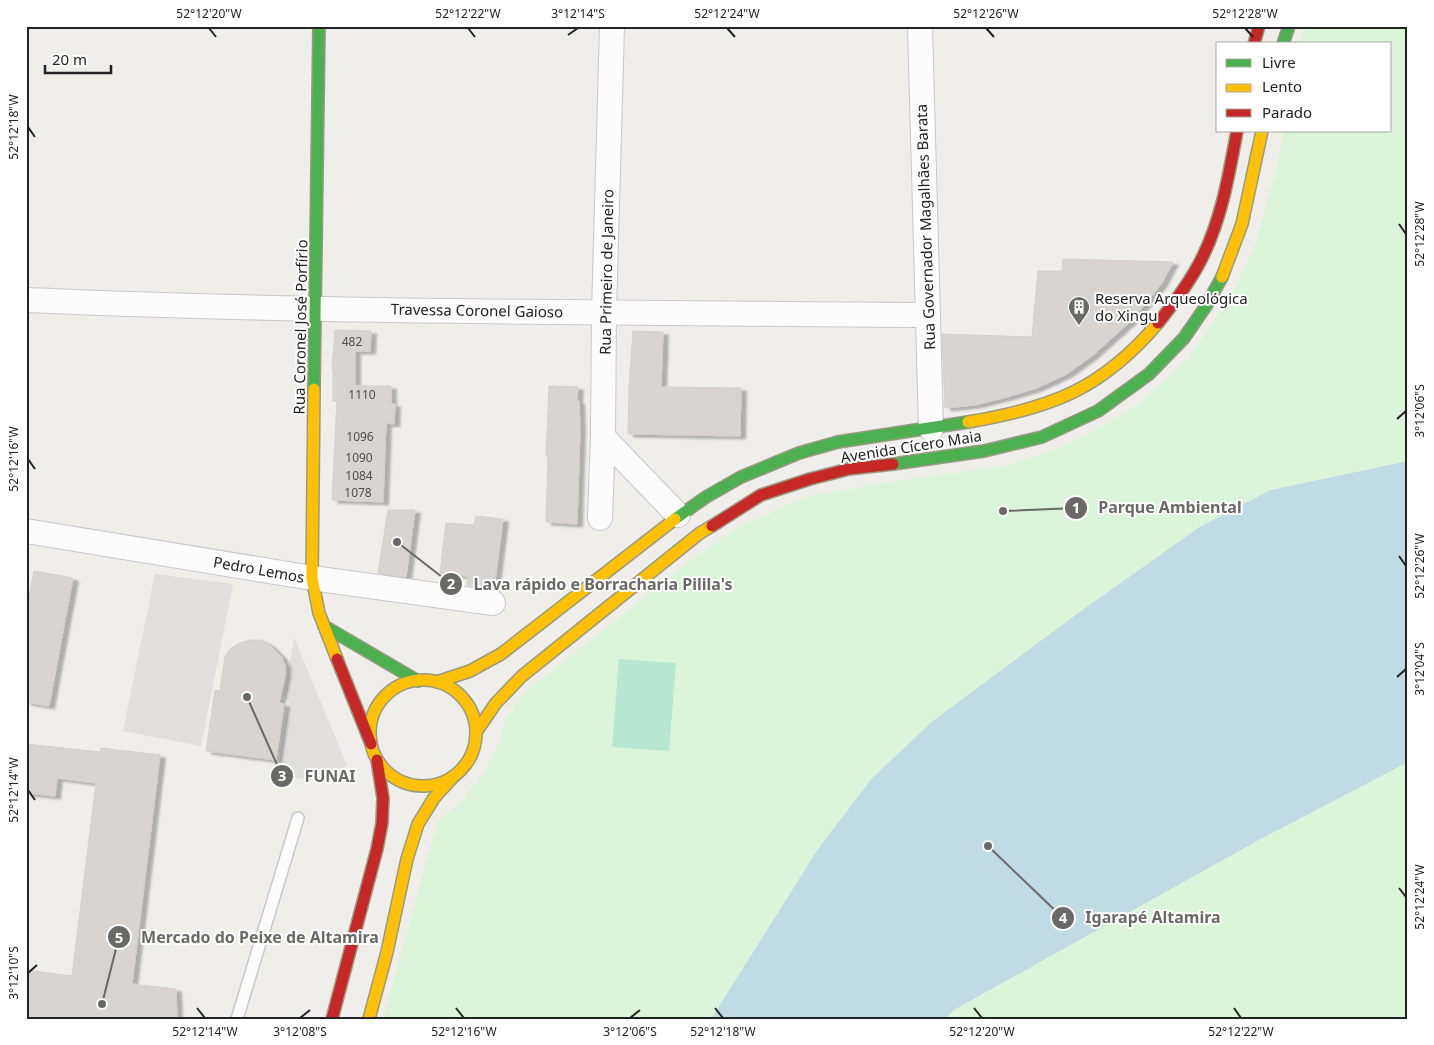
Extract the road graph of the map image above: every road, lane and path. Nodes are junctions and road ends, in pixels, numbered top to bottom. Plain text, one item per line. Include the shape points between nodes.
1 (319, 26) edge
2 (612, 26) edge
3 (920, 26) edge
4 (1259, 26) edge
5 (1288, 26) edge
6 (1255, 42) edge
7 (1284, 42) edge
8 (1237, 132) edge
9 (1262, 132) edge
10 (26, 300) edge
11 (316, 308) junction
12 (604, 312) junction
13 (928, 315) junction
14 (931, 429) junction
15 (603, 438) junction
16 (678, 516) junction
17 (600, 518) dead end
18 (26, 531) edge
19 (312, 578) junction
20 (492, 603) dead end
21 (324, 626) junction
22 (418, 680) junction
23 (437, 682) junction
24 (476, 732) junction
25 (371, 744) junction
26 (377, 760) junction
27 (453, 777) junction
28 (298, 818) dead end
29 (237, 1019) edge
30 (332, 1019) edge
31 (369, 1019) edge

1 - 11 main road, Rua Coronel José Porfírio
2 - 12 street, Rua Primeiro de Janeiro
3 - 13 street, Rua Governador Magalhães Barata
4 - 6 main road
5 - 7 main road
8 - 14 main road, Avenida Cícero Maia via 1223,200 1198,266 1144,340 1088,386 1064,398 1027,411
9 - 24 main road, Avenida Cícero Maia via 1242,224 1224,273 1184,338 1149,374 1098,411 1042,437 984,451 849,469 761,494 700,533 560,644 496,703
10 - 11 street, Travessa Coronel Gaioso
11 - 12 street, Travessa Coronel Gaioso
11 - 19 main road, Rua Coronel José Porfírio
12 - 13 street, Travessa Coronel Gaioso
12 - 15 street, Rua Primeiro de Janeiro
13 - 14 street, Rua Governador Magalhães Barata
14 - 16 main road, Avenida Cícero Maia via 837,443 796,454 727,484
15 - 16 street
15 - 17 street, Rua Primeiro de Janeiro
16 - 23 main road, Avenida Cícero Maia via 501,654 458,676
18 - 19 street, Pedro Lemos
19 - 20 street, Pedro Lemos
19 - 21 main road, Rua Coronel José Porfírio
21 - 22 main road
21 - 25 main road, Rua Coronel José Porfírio
22 - 23 main road
22 - 25 main road via 401,685 375,710 370,726
23 - 24 main road via 464,700 473,715
24 - 27 main road via 470,757
25 - 26 main road
26 - 27 main road via 388,774 403,783 420,787 437,785
26 - 30 main road via 383,798 377,850
27 - 31 main road via 434,798 418,824
28 - 29 lane

